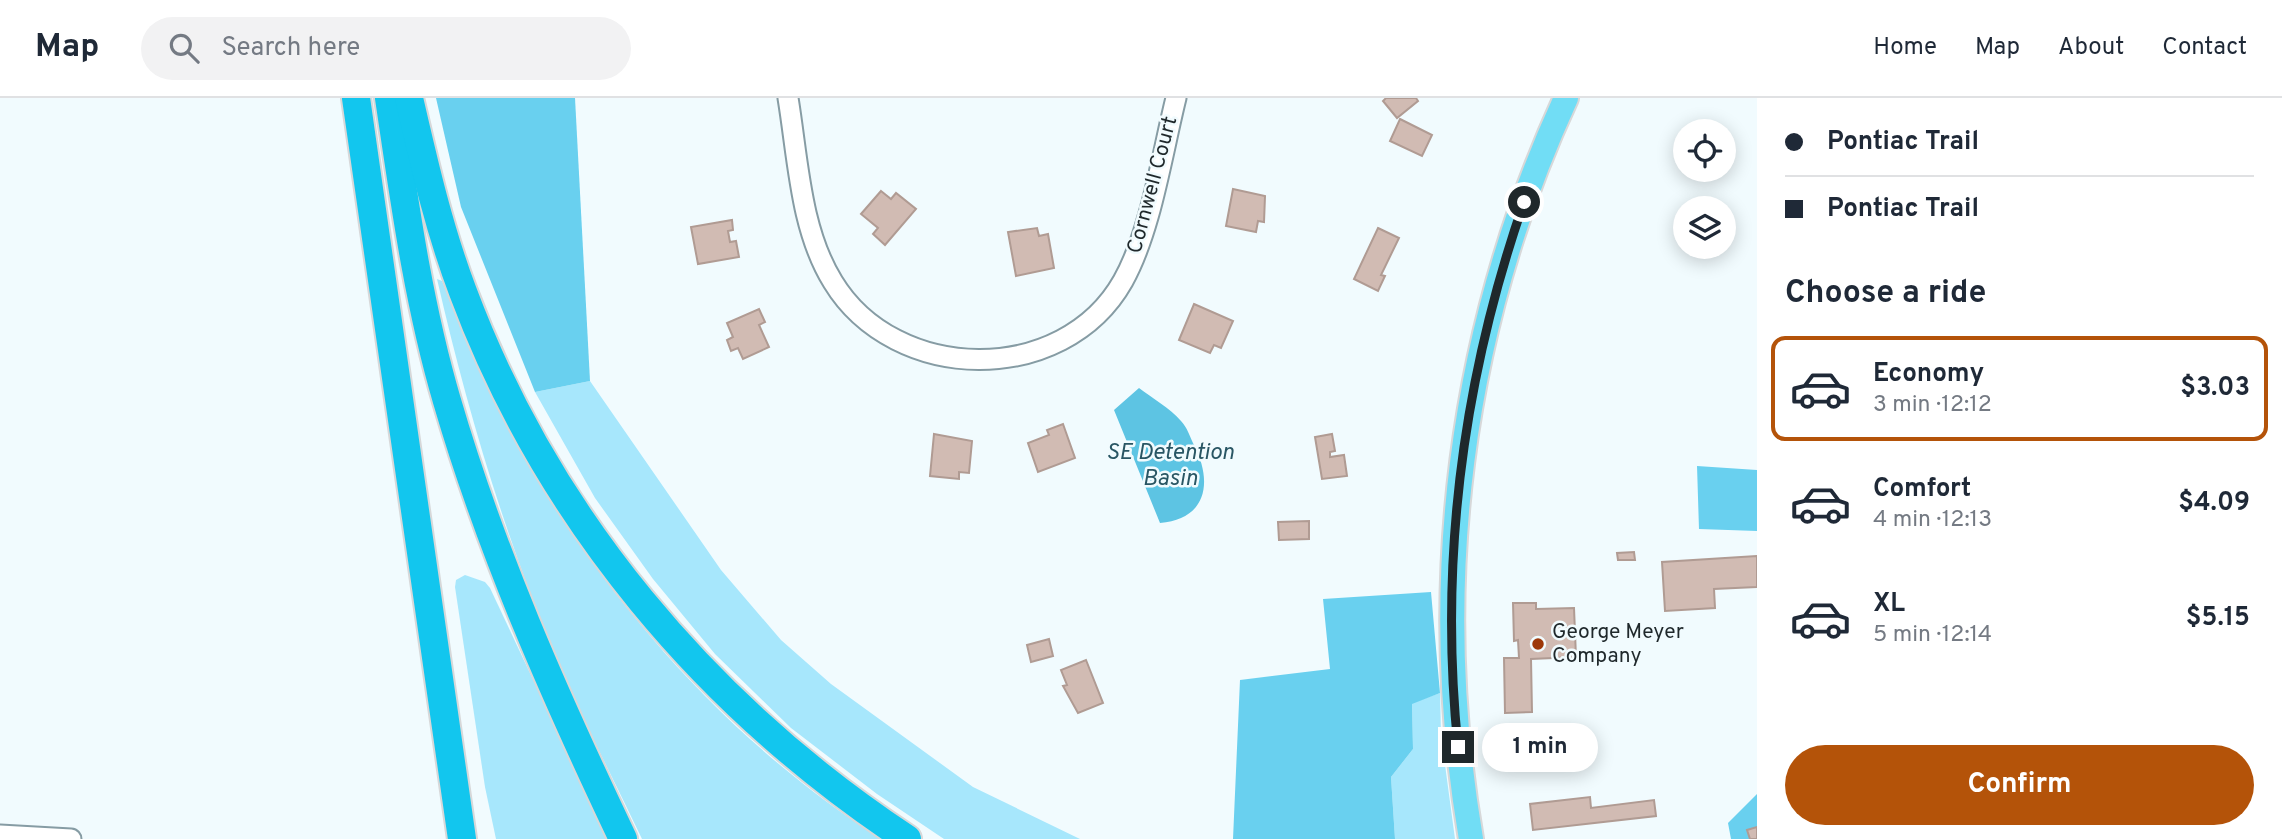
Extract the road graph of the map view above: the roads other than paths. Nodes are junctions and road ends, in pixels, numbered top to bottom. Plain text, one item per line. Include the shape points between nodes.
1 (356, 98) edge
2 (389, 98) edge
3 (409, 98) edge
4 (788, 98) edge
5 (1177, 98) edge
6 (1566, 98) edge
7 (450, 740) junction
8 (0, 835) edge
9 (71, 839) edge
10 (462, 839) edge
11 (475, 839) edge
12 (623, 839) edge
13 (907, 839) edge
14 (1471, 839) edge

1 - 7 highway
2 - 12 highway via 418,277 446,397 475,493 508,582
3 - 13 highway via 432,199 462,291 534,445 570,505 611,564 724,693 791,755
4 - 5 street, Cornwell Court via 810,229 833,283 867,322 904,345 948,358 992,360 1023,355 1060,339 1082,326 1114,295 1140,244
6 - 14 main road via 1540,156 1496,292 1478,366 1456,499 1452,676
7 - 10 highway
7 - 11 highway
8 - 9 street

